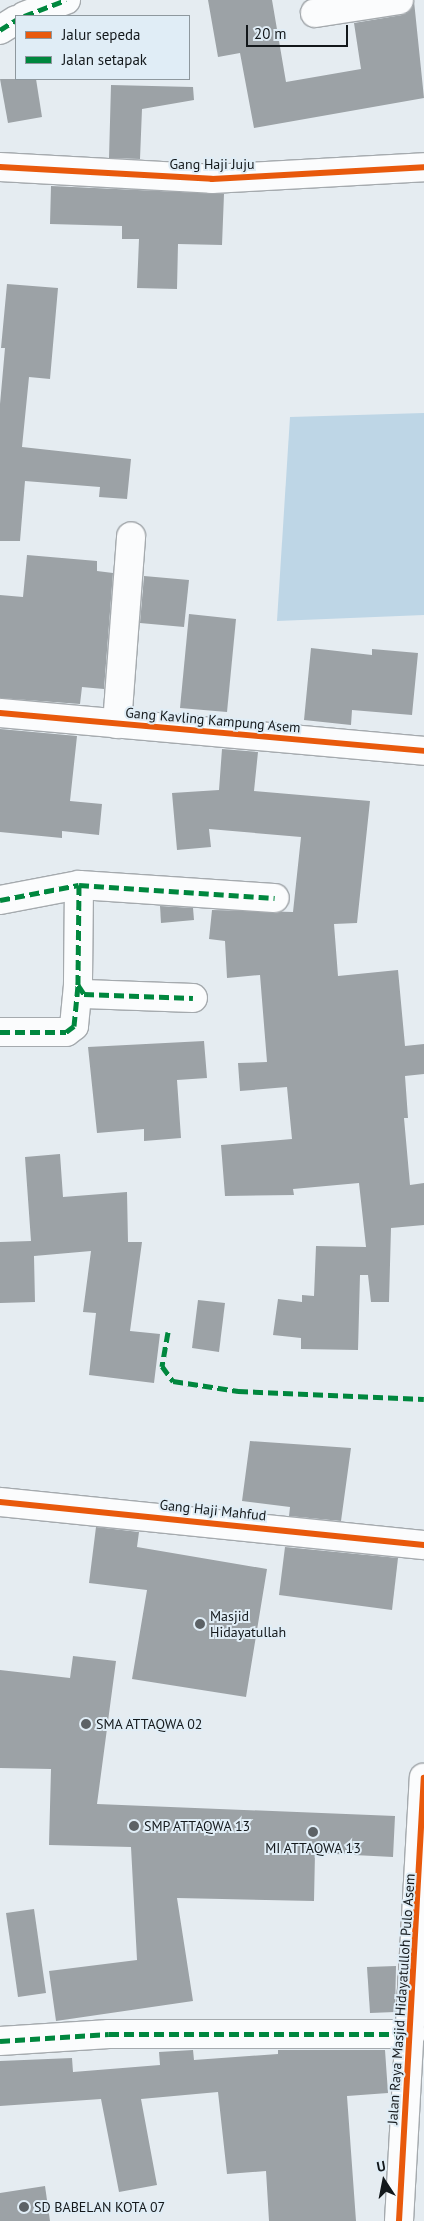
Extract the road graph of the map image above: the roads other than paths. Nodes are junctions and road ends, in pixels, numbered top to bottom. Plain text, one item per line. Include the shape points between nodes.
1 (66, 0) edge
2 (399, 0) edge
3 (315, 13) dead end
4 (27, 15) edge
5 (15, 21) edge
6 (0, 30) edge
7 (0, 167) edge
8 (424, 167) edge
9 (131, 537) dead end
10 (0, 713) edge
11 (117, 724) junction
12 (424, 751) edge
13 (78, 884) junction
14 (275, 898) dead end
15 (0, 900) edge
16 (78, 985) junction
17 (193, 998) dead end
18 (0, 1032) edge
19 (0, 1502) edge
20 (424, 1545) edge
21 (424, 1778) edge
22 (423, 1870) edge
23 (411, 2034) junction
24 (0, 2041) edge
25 (399, 2221) edge

1 - 4 street
2 - 3 street
5 - 6 street
7 - 8 street, Gang Haji Juju via 212,179
9 - 11 street
10 - 11 street, Gang Kavling Kampung Asem
11 - 12 street, Gang Kavling Kampung Asem
13 - 14 street
13 - 15 street
13 - 16 street
16 - 17 street via 84,994 97,996
16 - 18 street via 74,1026 66,1032
19 - 20 street, Gang Haji Mahfud
21 - 22 street, Jalan Raya Masjid Hidayatulloh Pulo Asem
22 - 23 street, Jalan Raya Masjid Hidayatulloh Pulo Asem
23 - 24 street via 109,2034
23 - 25 street, Jalan Raya Masjid Hidayatulloh Pulo Asem

